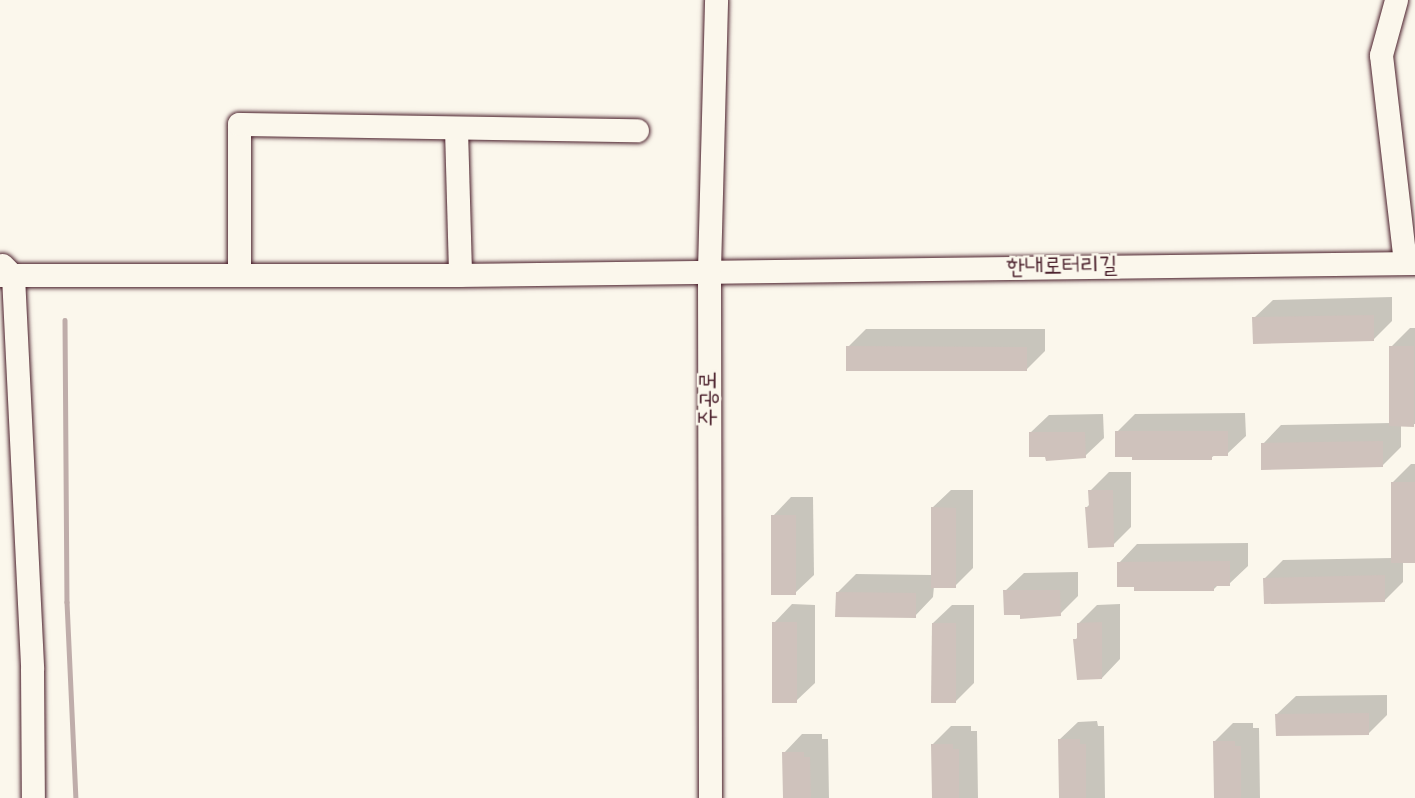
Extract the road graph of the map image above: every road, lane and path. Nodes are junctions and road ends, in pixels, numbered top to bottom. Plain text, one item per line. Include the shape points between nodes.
1 (716, 0) edge
2 (1396, 0) edge
3 (456, 129) junction
4 (637, 130) dead end
5 (1410, 263) edge
6 (709, 270) junction
7 (4, 271) edge
8 (239, 275) junction
9 (460, 275) junction
10 (33, 798) edge
11 (710, 798) edge

1 - 6 street, 주공로
2 - 5 street via 1381,55
3 - 4 street
3 - 8 street via 239,124
3 - 9 street
5 - 6 street, 한내로터리길
6 - 9 street, 한내로터리길
6 - 11 street, 주공로
7 - 8 street, 한내로터리길
7 - 10 street via 33,668
8 - 9 street, 한내로터리길

